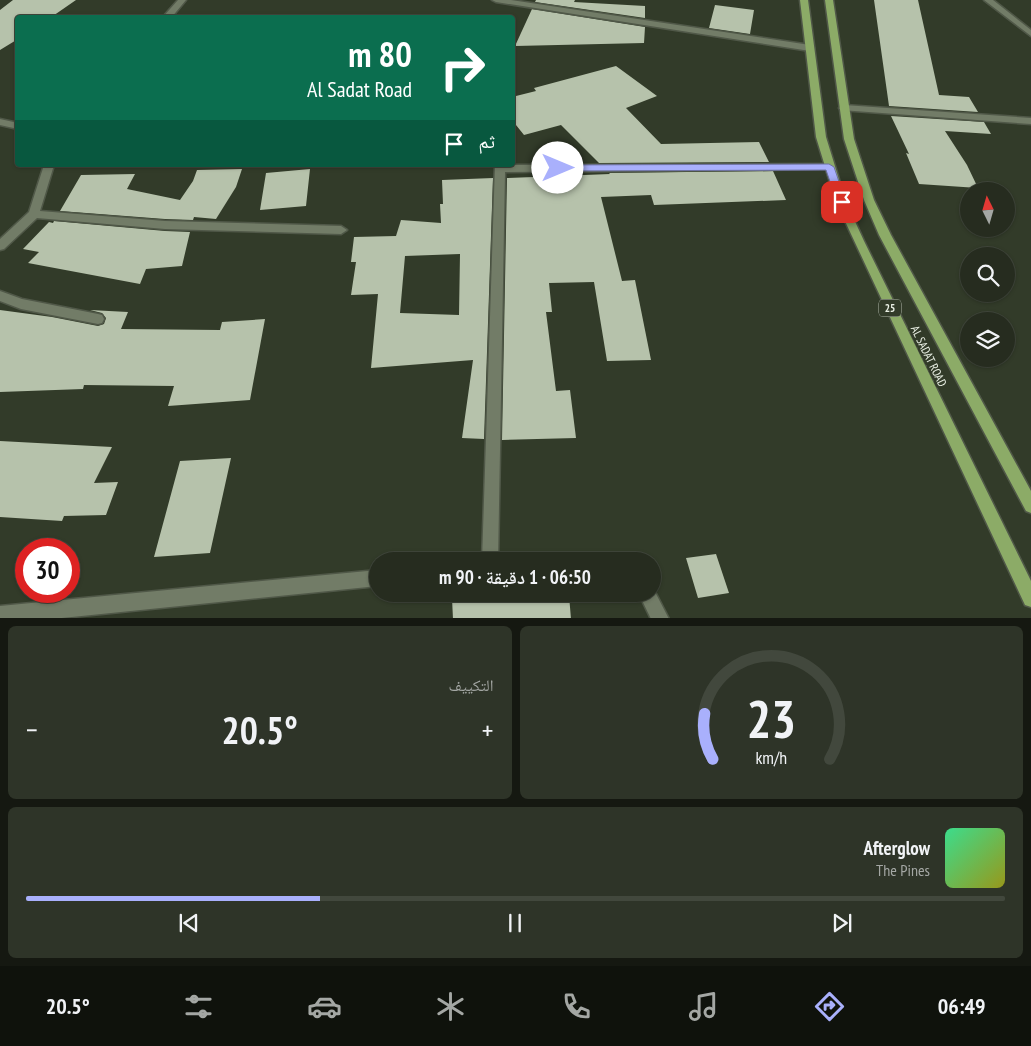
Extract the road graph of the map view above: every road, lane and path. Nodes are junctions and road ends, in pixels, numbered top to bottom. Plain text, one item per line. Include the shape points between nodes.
1 (182, 0) edge
2 (496, 0) edge
3 (804, 0) edge
4 (829, 0) edge
5 (988, 0) edge
6 (169, 15) edge
7 (1031, 34) edge
8 (810, 48) junction
9 (844, 108) junction
10 (1031, 121) edge
11 (0, 122) edge
12 (15, 125) edge
13 (48, 167) edge
14 (500, 167) edge
15 (829, 167) junction
16 (34, 214) junction
17 (341, 230) dead end
18 (0, 246) edge
19 (0, 296) edge
20 (98, 319) dead end
21 (1031, 506) edge
22 (490, 552) edge
23 (369, 579) edge
24 (1031, 599) edge
25 (652, 602) edge
26 (0, 615) edge
27 (661, 618) edge

1 - 6 street
2 - 8 street
3 - 8 main road, AL SADAT ROAD / 25
4 - 9 main road, AL SADAT ROAD / 25
5 - 7 street
8 - 15 main road, AL SADAT ROAD / 25 via 821,137
9 - 10 street
9 - 21 main road, AL SADAT ROAD / 25 via 858,168 885,235
11 - 12 street
13 - 16 street
14 - 15 street
14 - 22 street
15 - 24 main road, AL SADAT ROAD / 25 via 858,241
16 - 17 street via 166,225
16 - 18 street
19 - 20 street via 21,304
23 - 26 street
25 - 27 street

